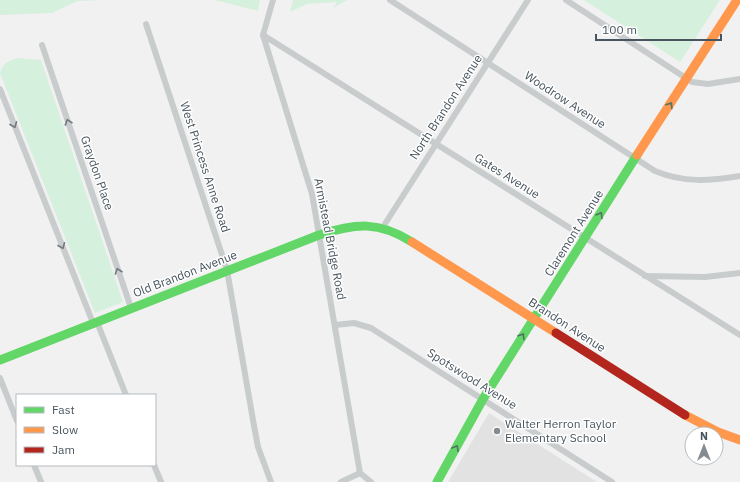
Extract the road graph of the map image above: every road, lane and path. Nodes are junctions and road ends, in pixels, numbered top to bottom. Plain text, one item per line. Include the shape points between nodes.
1 (273, 0) edge
2 (390, 0) edge
3 (528, 0) edge
4 (566, 0) edge
5 (738, 0) edge
6 (146, 24) dead end
7 (263, 35) junction
8 (42, 45) dead end
9 (487, 63) junction
10 (687, 78) junction
11 (740, 79) edge
12 (0, 89) edge
13 (436, 144) junction
14 (635, 158) junction
15 (740, 176) edge
16 (382, 227) junction
17 (319, 234) junction
18 (585, 239) junction
19 (228, 270) junction
20 (740, 273) edge
21 (644, 276) junction
22 (131, 308) junction
23 (533, 318) junction
24 (95, 323) junction
25 (335, 325) junction
26 (740, 335) edge
27 (0, 360) edge
28 (0, 378) edge
29 (126, 394) edge
30 (483, 399) junction
31 (16, 418) edge
32 (740, 440) edge
33 (34, 466) edge
34 (154, 466) edge
35 (360, 472) junction
36 (41, 482) edge
37 (160, 482) edge
38 (271, 482) edge
39 (341, 482) edge
40 (371, 482) edge
41 (437, 482) edge
42 (612, 482) edge

1 - 7 street
2 - 9 street, Woodrow Avenue
3 - 9 street, North Brandon Avenue
4 - 10 street
5 - 10 street, Claremont Avenue
6 - 19 street, West Princess Anne Road
7 - 13 street, Gates Avenue
7 - 17 street, Armistead Bridge Road via 307,176
22 -> 8 street, Graydon Place
9 - 13 street, North Brandon Avenue
9 - 14 street, Woodrow Avenue
10 - 11 street via 696,83 708,84
14 -> 10 street, Claremont Avenue
12 -> 24 street
13 - 16 street, North Brandon Avenue
13 - 18 street, Gates Avenue
14 - 15 street, Woodrow Avenue via 655,170 681,180 712,180
18 -> 14 street, Claremont Avenue
16 - 17 street, Old Brandon Avenue via 361,224
16 - 23 street, Brandon Avenue via 412,241
17 - 19 street, Old Brandon Avenue
17 - 25 street, Armistead Bridge Road
18 - 21 street, Gates Avenue
18 - 23 street, Claremont Avenue
19 - 22 street, Old Brandon Avenue
19 - 38 street, West Princess Anne Road via 258,447
20 - 21 street via 706,277
21 - 26 street, Gates Avenue
22 - 24 street, Old Brandon Avenue
30 -> 23 street, Claremont Avenue
23 - 32 street, Brandon Avenue via 686,416
24 - 27 street, Old Brandon Avenue
24 - 29 street
25 - 30 street, Spotswood Avenue via 354,323 371,328
25 - 35 street, Armistead Bridge Road
28 - 31 street
41 -> 30 street, Claremont Avenue
30 - 42 street, Spotswood Avenue
33 - 36 street
34 - 37 street
35 - 39 street
35 - 40 street

